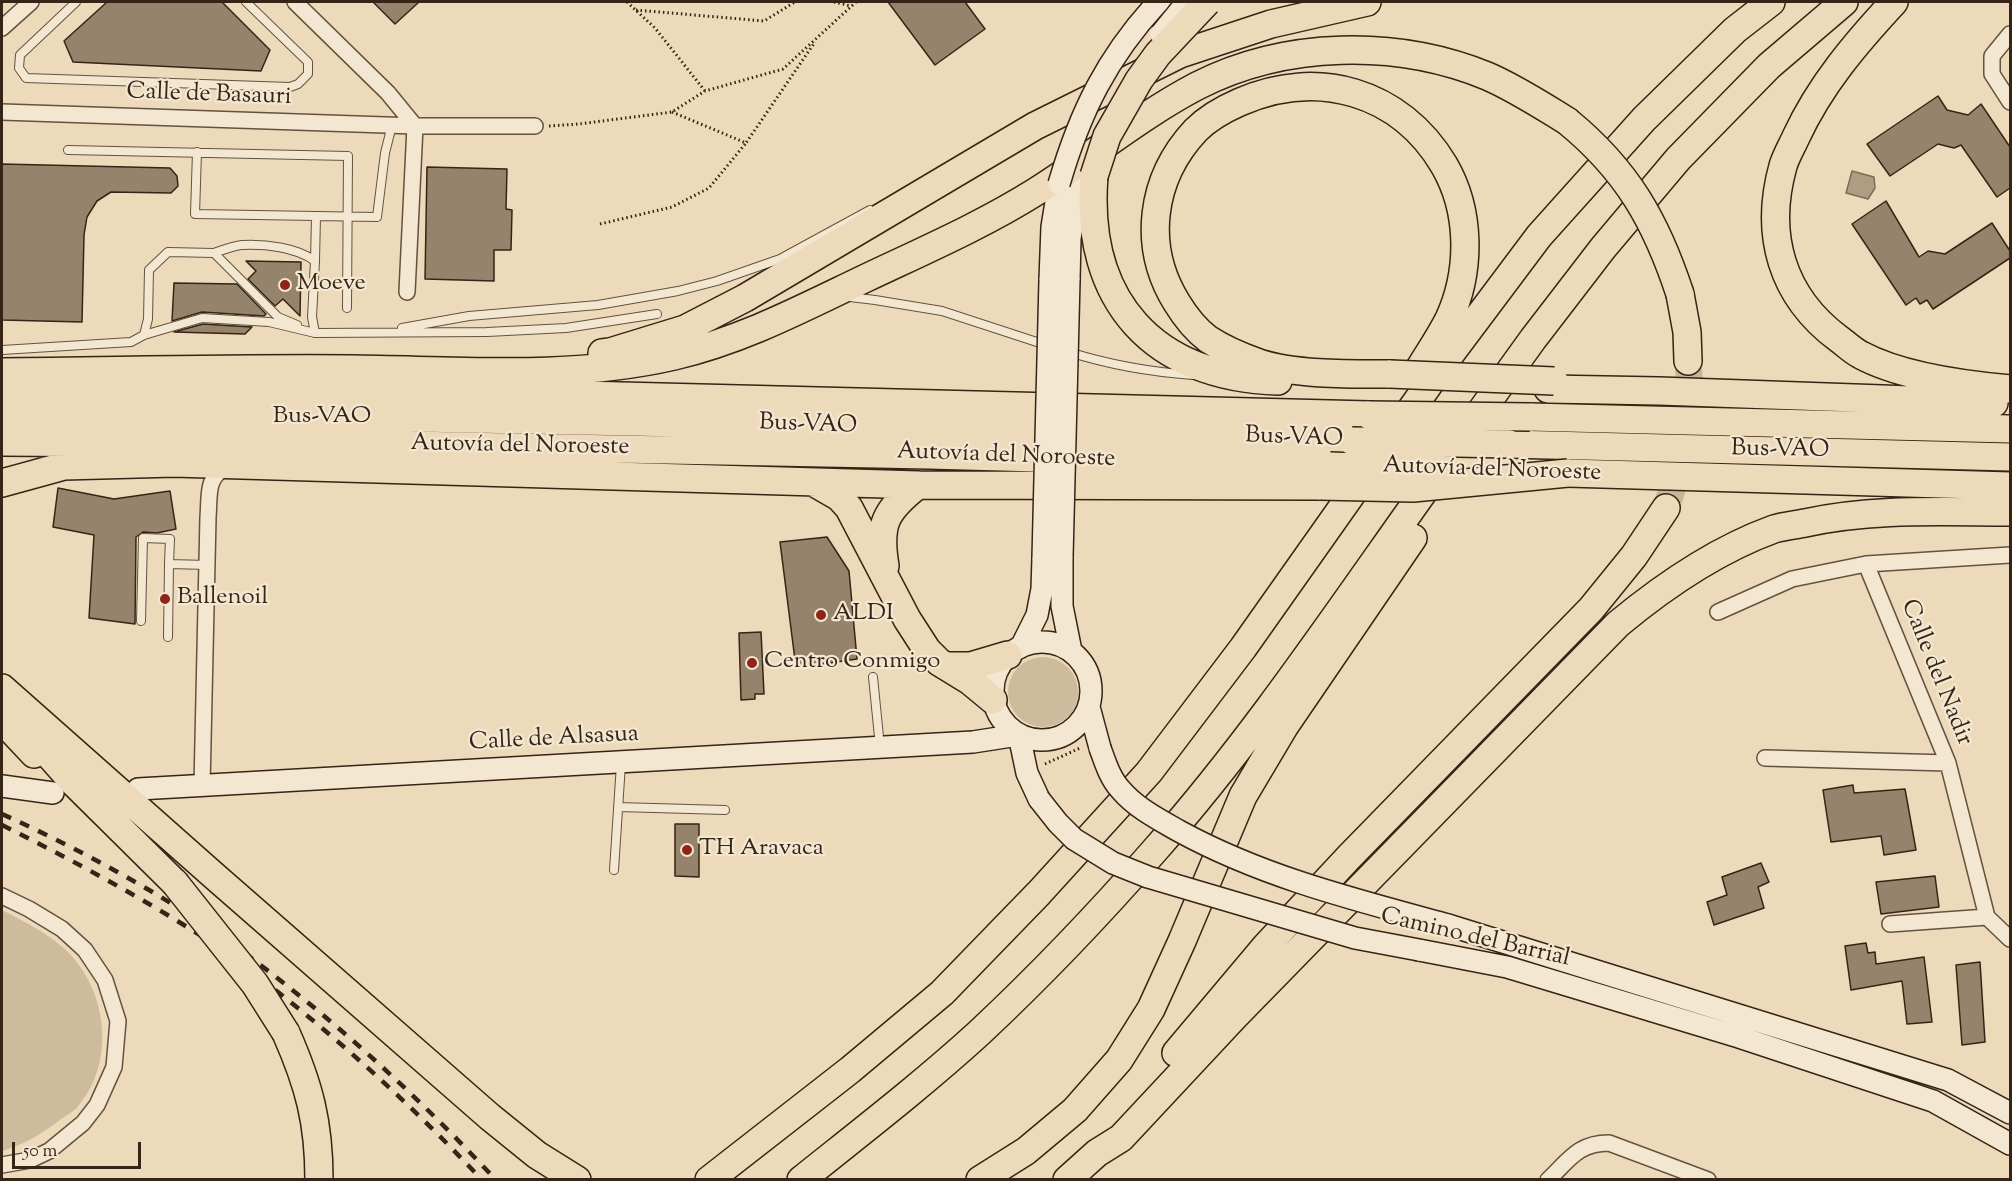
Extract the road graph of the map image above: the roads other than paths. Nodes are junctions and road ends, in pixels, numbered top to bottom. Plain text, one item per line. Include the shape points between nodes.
1 (31, 2) edge
2 (76, 2) edge
3 (246, 2) edge
4 (296, 2) edge
5 (1158, 2) edge
6 (1191, 2) edge
7 (1207, 2) edge
8 (1367, 2) edge
9 (1771, 2) edge
10 (1844, 2) edge
11 (1894, 2) edge
12 (2, 28) edge
13 (2010, 34) edge
14 (2010, 102) edge
15 (2, 111) edge
16 (392, 125) junction
17 (415, 126) junction
18 (535, 126) road end
19 (68, 150) dead end
20 (197, 152) junction
21 (1088, 177) junction
22 (933, 185) junction
23 (891, 202) dead end
24 (881, 206) dead end
25 (316, 216) junction
26 (348, 217) junction
27 (214, 253) junction
28 (315, 261) junction
29 (1059, 280) junction
30 (406, 292) dead end
31 (850, 297) dead end
32 (347, 308) dead end
33 (657, 314) dead end
34 (384, 331) junction
35 (315, 333) junction
36 (144, 335) junction
37 (1533, 339) junction
38 (2, 350) edge
39 (2, 359) edge
40 (1688, 361) tunnel mouth
41 (2, 372) edge
42 (1388, 379) junction
43 (1269, 381) junction
44 (2010, 389) edge
45 (2, 392) edge
46 (2010, 403) edge
47 (2, 417) edge
48 (2010, 429) edge
49 (2, 442) edge
50 (2010, 457) edge
51 (236, 465) junction
52 (1325, 476) junction
53 (812, 482) junction
54 (2, 483) edge
55 (918, 485) junction
56 (2010, 486) edge
57 (1666, 508) tunnel mouth
58 (2010, 512) edge
59 (2010, 555) edge
60 (1052, 557) junction
61 (169, 564) junction
62 (1866, 564) junction
63 (207, 565) junction
64 (887, 580) junction
65 (1718, 612) dead end
66 (141, 621) dead end
67 (168, 637) dead end
68 (1243, 648) junction
69 (1015, 651) junction
70 (1071, 651) junction
71 (946, 666) junction
72 (873, 677) dead end
73 (2, 688) edge
74 (2, 702) edge
75 (995, 704) junction
76 (1089, 708) junction
77 (2, 720) edge
78 (1018, 735) junction
79 (974, 742) junction
80 (880, 747) junction
81 (1765, 758) dead end
82 (621, 762) junction
83 (1948, 763) junction
84 (2, 786) edge
85 (202, 786) junction
86 (64, 788) junction
87 (138, 789) dead end
88 (618, 807) junction
89 (725, 810) dead end
90 (614, 870) dead end
91 (2, 896) edge
92 (1987, 917) junction
93 (1890, 924) dead end
94 (2010, 939) edge
95 (2010, 1113) edge
96 (2010, 1144) edge
97 (1097, 1153) junction
98 (2, 1165) edge
99 (319, 1179) edge
100 (577, 1179) edge
101 (710, 1179) edge
102 (801, 1179) edge
103 (980, 1179) edge
104 (1067, 1179) edge
105 (1548, 1179) edge
106 (1708, 1179) edge

1 - 12 street
2 - 3 lane via 20,55 19,68 26,78 290,87 298,84 308,74 308,62
4 - 17 street via 388,93
5 - 29 main road, bridge via 1114,55 1071,143 1052,227
6 - 21 main road, bridge via 1149,47 1123,86 1096,134
7 - 21 highway, bridge via 1139,80
8 - 22 highway via 1271,24 1180,54 1058,113
9 - 68 highway via 1735,30 1644,119 1539,236 1449,356
10 - 37 highway via 1769,66 1677,159
11 - 44 highway via 1853,47 1821,90 1800,128 1784,164 1774,213 1778,251 1794,290 1821,326 1860,355 1907,372
13 - 14 street via 1992,56 1992,74
15 - 16 street, Calle de Basauri
16 - 17 street, Calle de Basauri
16 - 26 lane via 376,217
17 - 18 street, Calle de Basauri
17 - 30 street
19 - 20 lane
20 - 25 lane via 195,214
20 - 26 lane via 348,156
21 - 29 main road
21 - 43 highway via 1098,252 1116,301 1139,329 1174,357 1217,373
22 - 23 lane
22 - 39 highway via 746,298 685,329 610,352 524,358
24 - 34 lane via 780,259 678,291 598,305 469,316
25 - 26 lane
25 - 28 lane
26 - 32 lane
27 - 28 lane via 239,245 270,246 306,254
27 - 35 lane via 278,316
27 - 36 lane via 168,252 149,270
28 - 35 lane
29 - 60 main road, bridge
31 - 43 lane via 942,311 1117,365
33 - 34 lane via 529,331
34 - 35 lane
35 - 36 lane via 269,322 202,318
36 - 38 lane via 131,342
37 - 102 highway via 1280,692 1156,848 1078,934 979,1032 894,1107
37 - 103 highway via 1438,501 1284,727 1243,796 1151,1009 1119,1060 1075,1110 1026,1151
40 - 41 highway, bridge via 1680,294 1658,233 1643,207 1595,146 1567,121 1488,76 1427,58 1359,50 1298,54 1252,64 1200,85 993,215 768,325 672,356 553,370
42 - 43 highway
42 - 46 highway, bridge via 1551,385 1600,382 1659,391
42 - 68 highway via 1261,364 1208,338 1181,309 1161,274 1156,252 1156,210 1173,162 1197,129 1213,117 1250,98 1288,88 1336,88 1366,97 1400,116 1436,152 1457,193 1465,227 1462,276 1449,319
45 - 48 highway, bridge via 582,395
47 - 50 highway, Bus-VAO, bridge via 634,422
49 - 52 highway, Autovía del Noroeste via 917,455
51 - 53 highway
51 - 54 highway via 64,466
51 - 63 street via 224,468 212,478
52 - 55 highway
52 - 56 highway, Autovía del Noroeste, bridge via 1568,473
53 - 55 highway
53 - 64 highway via 839,497 849,508
55 - 64 highway via 892,508 883,528
57 - 97 highway via 1591,609 1266,946
58 - 97 highway via 1887,513 1832,517 1775,529 1714,556 1661,588 1618,624 1121,1138
59 - 62 street, Calle del Nadir
60 - 69 main road via 1037,615
60 - 70 main road
61 - 63 lane
61 - 66 lane via 170,539 143,538
61 - 67 lane
62 - 65 street, Calle del Nadir via 1792,579
62 - 83 street, Calle del Nadir
63 - 85 street
64 - 71 highway via 916,635 932,656
68 - 101 highway via 1149,772 942,993
69 - 70 main road via 1046,642
69 - 71 highway via 970,666
69 - 75 main road via 997,671
70 - 76 main road via 1090,676
71 - 75 highway
72 - 80 lane
73 - 100 highway via 490,1117 537,1155
74 - 86 highway
75 - 78 main road via 1001,719
75 - 79 main road via 988,728
76 - 78 main road via 1075,729 1060,738 1043,741
76 - 95 main road, Camino del Barrial, bridge via 1109,772 1130,800 1190,837 1268,872 1948,1080
77 - 86 highway
78 - 79 main road, Calle de Alsasua
78 - 96 main road, Camino del Barrial, bridge via 1027,773 1039,799 1074,839 1113,863 1148,877 1355,938 1507,967 1739,1036 1933,1101
79 - 80 main road, Calle de Alsasua
80 - 82 main road, Calle de Alsasua
81 - 83 street, Calle del Nadir
82 - 85 main road, Calle de Alsasua
82 - 88 lane
83 - 92 street
84 - 86 main road
85 - 87 main road, Calle de Alsasua
86 - 99 highway, bridge via 175,883 255,984 286,1033 301,1066 318,1130
88 - 89 lane
88 - 90 lane
91 - 98 street via 62,929 85,950 105,980 117,1021 114,1067 97,1105 83,1123 49,1151 30,1160
92 - 93 street
92 - 94 street
97 - 104 highway
105 - 106 street via 1579,1150 1594,1143 1609,1143

